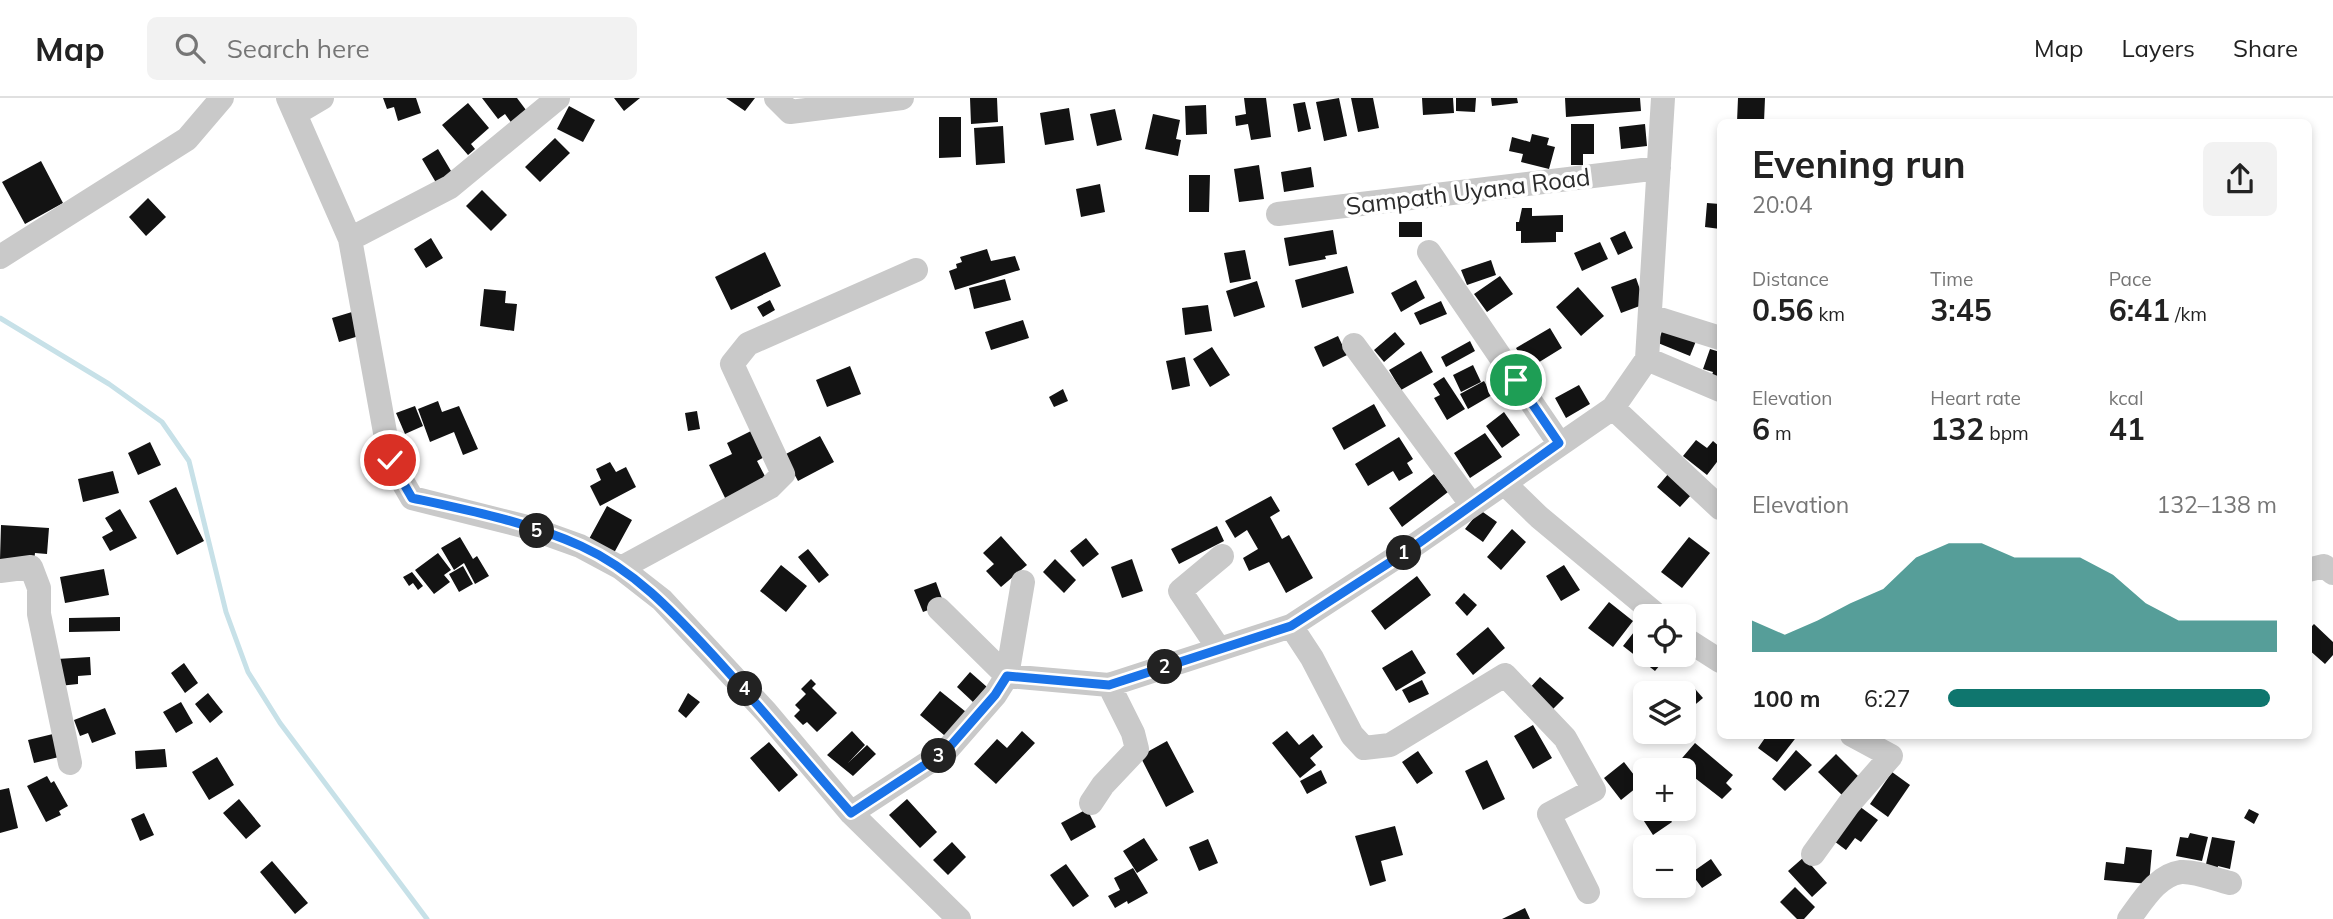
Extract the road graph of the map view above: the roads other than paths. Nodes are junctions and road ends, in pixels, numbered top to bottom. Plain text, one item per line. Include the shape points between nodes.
1 (222, 98) edge
2 (321, 98) edge
3 (558, 98) edge
4 (776, 98) edge
5 (902, 98) edge
6 (1663, 98) edge
7 (291, 106) edge
8 (1659, 168) junction
9 (1278, 214) dead end
10 (350, 239) junction
11 (1429, 253) dead end
12 (0, 257) edge
13 (915, 270) dead end
14 (1650, 316) junction
15 (1717, 337) edge
16 (1354, 345) dead end
17 (1647, 359) junction
18 (1717, 389) edge
19 (1613, 408) junction
20 (1559, 443) junction
21 (1504, 483) junction
22 (1471, 505) junction
23 (1717, 505) edge
24 (1222, 556) dead end
25 (621, 568) junction
26 (2312, 569) edge
27 (0, 571) edge
28 (2333, 573) edge
29 (1023, 582) dead end
30 (1644, 604) edge
31 (939, 609) dead end
32 (1291, 626) junction
33 (1696, 646) edge
34 (1219, 649) junction
35 (1717, 659) edge
36 (1007, 676) junction
37 (1109, 685) junction
38 (1859, 739) edge
39 (71, 763) dead end
40 (1091, 803) dead end
41 (851, 813) junction
42 (1813, 854) dead end
43 (2230, 883) dead end
44 (1588, 892) dead end
45 (959, 919) edge
46 (2129, 919) edge

1 - 12 street via 187,139
2 - 7 street
3 - 10 street via 450,187
4 - 5 street via 790,112
6 - 8 street
7 - 10 street
8 - 9 street, Sampath Uyana Road
8 - 14 street
10 - 25 street via 390,460 412,498 527,527 580,546
11 - 20 street
13 - 25 street via 748,344 732,364 783,474 769,487
14 - 15 street
14 - 17 street
16 - 22 street
17 - 18 street
17 - 19 street
19 - 20 street
19 - 23 street
20 - 21 street
21 - 22 street
21 - 30 street
22 - 32 street
24 - 34 street via 1180,591
25 - 41 street via 662,600
26 - 28 street via 2324,566
27 - 39 street via 31,567 39,588 39,614
29 - 36 street
31 - 36 street
32 - 34 street
32 - 44 street via 1352,735 1364,748 1391,745 1505,675 1565,738 1594,790 1549,814
33 - 35 street
34 - 37 street
36 - 37 street
36 - 41 street via 946,751
37 - 40 street via 1137,749
38 - 42 street via 1891,756
41 - 45 street
43 - 46 street via 2182,872 2169,876 2152,887

